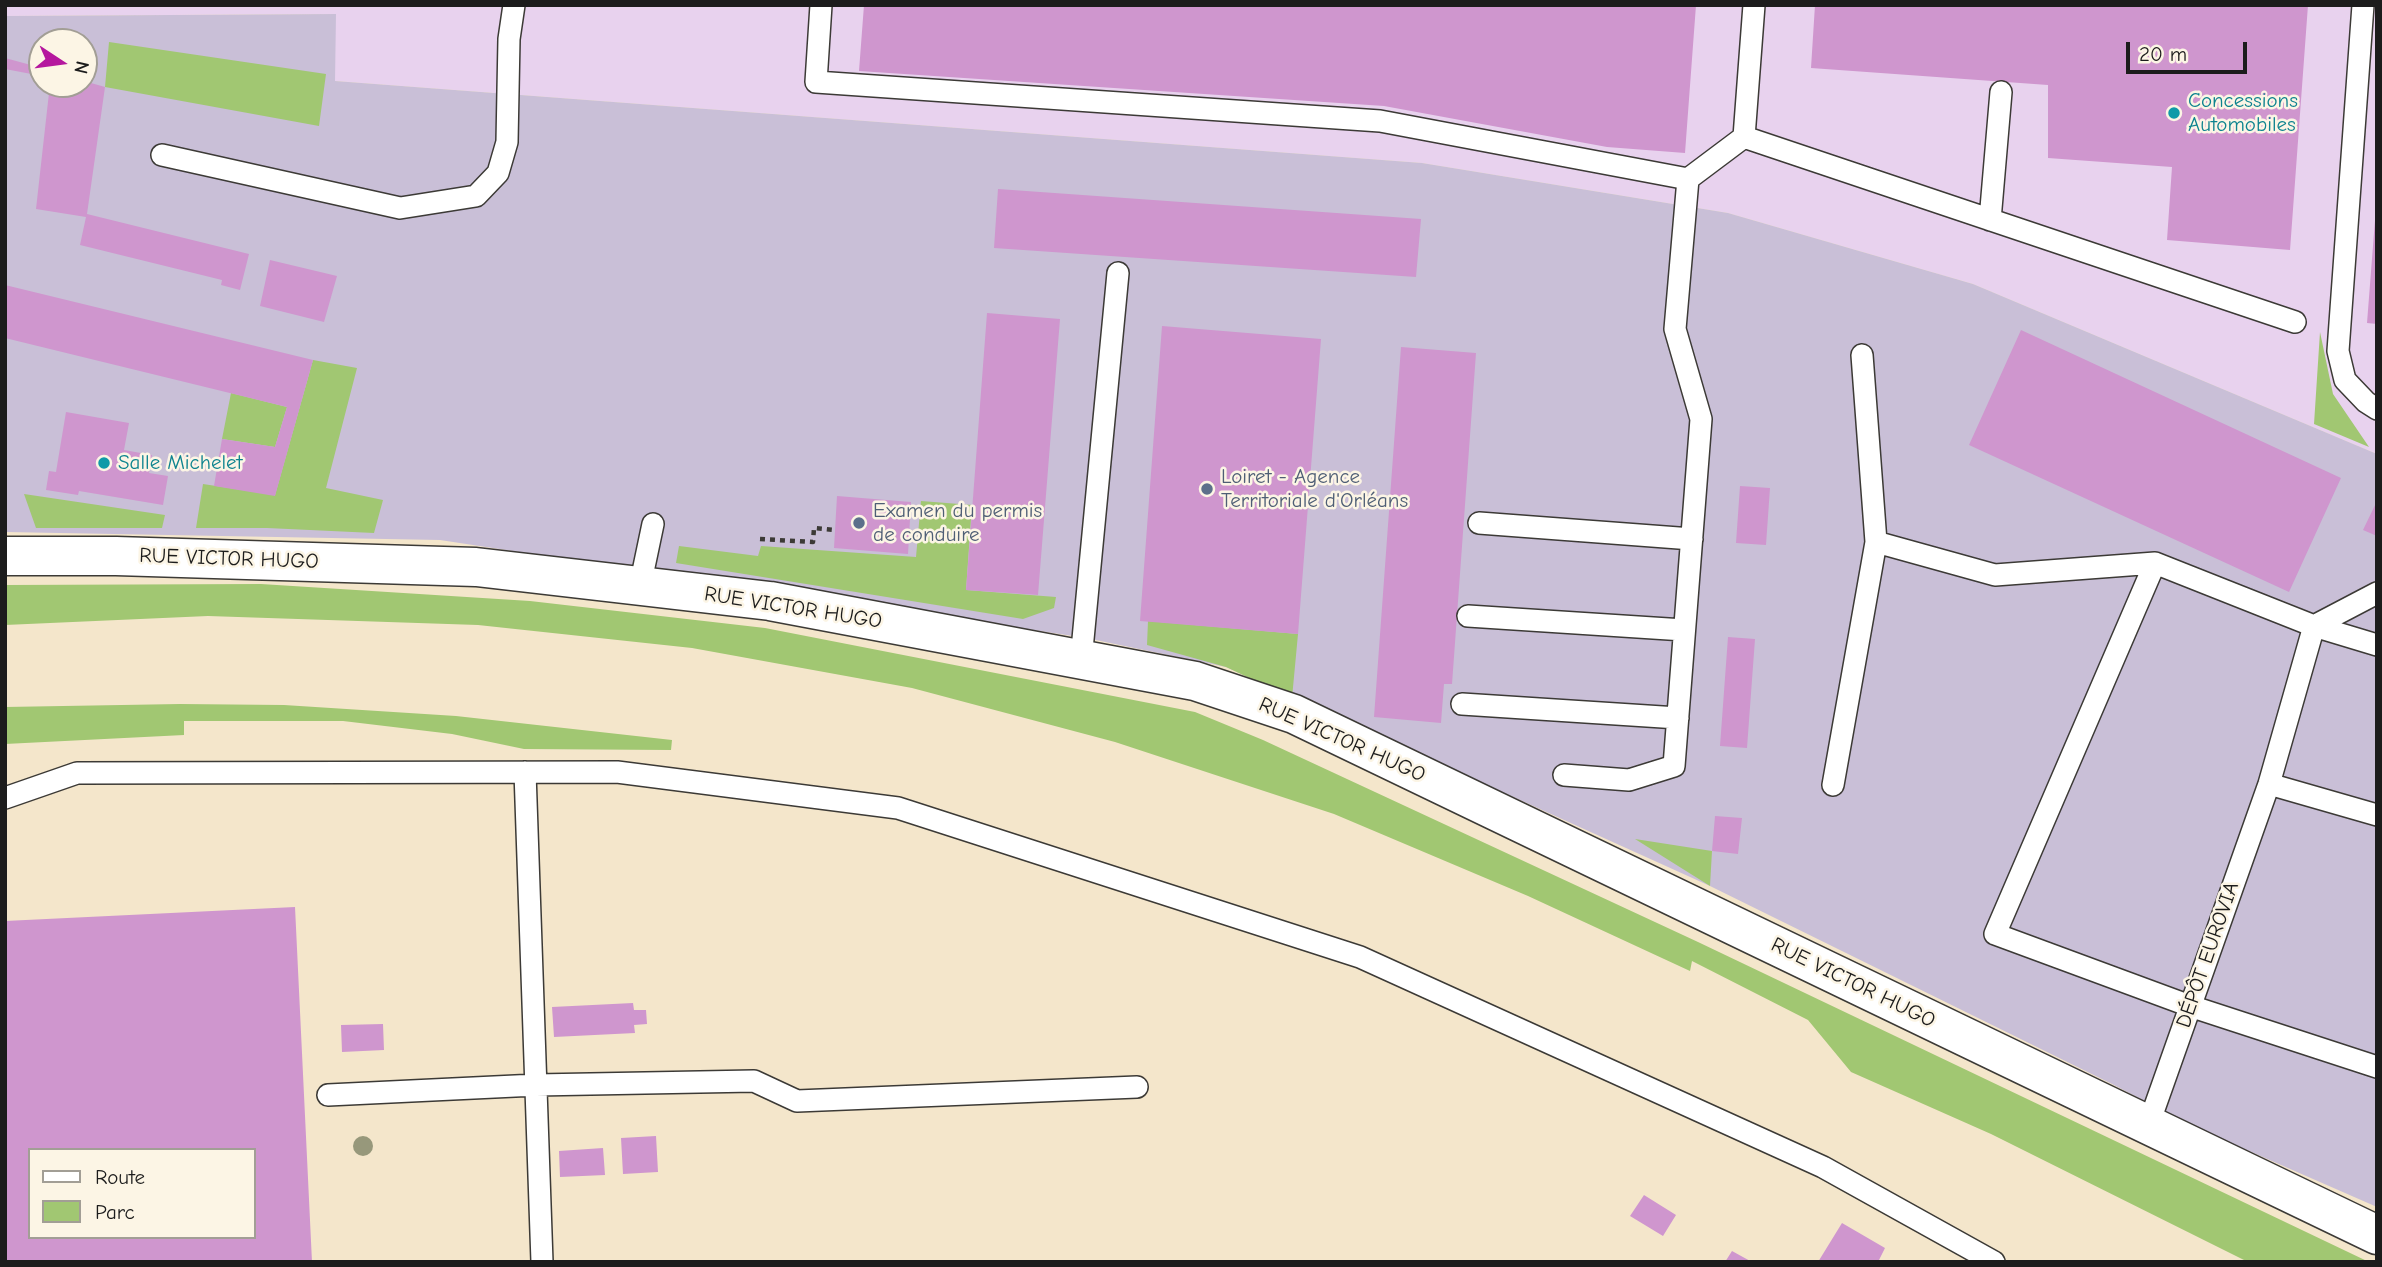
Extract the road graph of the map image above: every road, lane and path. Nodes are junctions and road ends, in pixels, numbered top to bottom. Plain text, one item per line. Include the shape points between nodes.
1 (514, 5) edge
2 (821, 5) edge
3 (1754, 5) edge
4 (2362, 5) edge
5 (2368, 38) edge
6 (2001, 92) dead end
7 (1744, 137) junction
8 (162, 155) dead end
9 (1688, 179) junction
10 (1990, 220) junction
11 (1118, 273) dead end
12 (2295, 322) dead end
13 (1862, 355) dead end
14 (2377, 409) edge
15 (1479, 523) dead end
16 (653, 524) dead end
17 (835, 530) dead end
18 (760, 539) dead end
19 (1692, 539) junction
20 (1876, 542) junction
21 (5, 556) edge
22 (2155, 562) junction
23 (640, 586) junction
24 (2377, 593) edge
25 (1468, 616) dead end
26 (2314, 626) junction
27 (1684, 631) junction
28 (2377, 645) edge
29 (1081, 660) junction
30 (1462, 704) dead end
31 (1678, 718) junction
32 (525, 772) junction
33 (1564, 775) dead end
34 (2269, 784) junction
35 (1833, 785) dead end
36 (5, 798) edge
37 (2377, 815) edge
38 (2190, 1006) junction
39 (2377, 1067) edge
40 (536, 1085) junction
41 (1137, 1087) dead end
42 (328, 1095) dead end
43 (2148, 1126) junction
44 (2377, 1235) edge
45 (542, 1262) edge
46 (1994, 1262) edge

1 - 8 lane via 507,142 498,173 476,196 400,208
2 - 9 lane via 816,82 1380,121
3 - 7 lane
4 - 5 lane
5 - 14 lane via 2338,351 2345,380
6 - 10 lane
7 - 9 lane
7 - 10 lane
9 - 19 lane via 1675,329 1701,419
10 - 12 lane
11 - 29 lane
13 - 20 lane
15 - 19 lane
16 - 23 lane
17 - 18 path via 814,528 813,542
19 - 27 lane
20 - 22 lane via 1994,575
20 - 35 lane
21 - 23 street, RUE VICTOR HUGO via 476,567
22 - 26 lane
22 - 38 lane via 1995,934
23 - 29 street, RUE VICTOR HUGO via 769,601
24 - 26 lane
25 - 27 lane
26 - 28 lane
26 - 34 lane, DÉPÔT EUROVIA
27 - 31 lane
29 - 43 street, RUE VICTOR HUGO via 1195,681 1294,714
30 - 31 lane
31 - 33 lane via 1674,766 1629,780
32 - 36 lane via 77,773
32 - 40 lane
32 - 46 lane via 617,772 898,807 1360,957 1823,1167
34 - 37 lane
34 - 38 lane, DÉPÔT EUROVIA
38 - 39 lane
38 - 43 lane, DÉPÔT EUROVIA
40 - 41 lane via 754,1081 797,1101
40 - 42 lane
40 - 45 lane
43 - 44 street, RUE VICTOR HUGO

